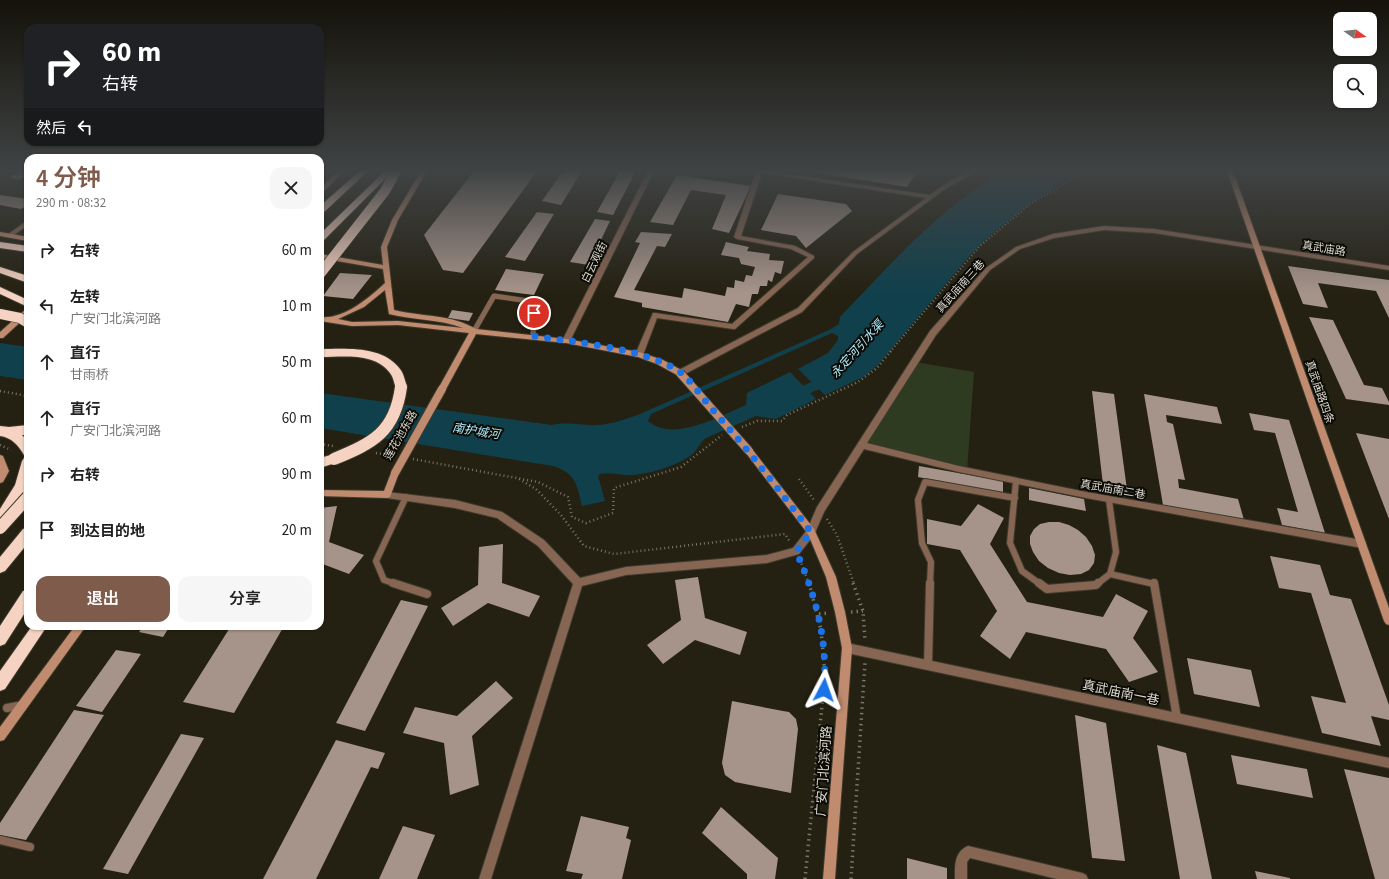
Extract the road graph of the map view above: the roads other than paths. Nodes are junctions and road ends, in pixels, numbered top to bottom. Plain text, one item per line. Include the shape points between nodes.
1 (347, 212) edge
2 (369, 212) edge
3 (400, 212) edge
4 (630, 212) edge
5 (746, 212) edge
6 (910, 212) edge
7 (1245, 212) edge
8 (24, 225) edge
9 (0, 234) edge
10 (324, 235) edge
11 (9, 236) junction
12 (24, 238) edge
13 (4, 246) edge
14 (24, 248) edge
15 (1257, 248) junction
16 (24, 254) edge
17 (324, 257) edge
18 (385, 267) junction
19 (1389, 268) edge
20 (324, 269) edge
21 (0, 270) edge
22 (24, 279) edge
23 (388, 284) junction
24 (0, 290) edge
25 (24, 302) edge
26 (0, 314) edge
27 (24, 315) edge
28 (0, 319) edge
29 (324, 320) edge
30 (328, 321) junction
31 (24, 322) edge
32 (24, 324) edge
33 (474, 331) junction
34 (0, 336) edge
35 (533, 336) junction
36 (566, 340) junction
37 (324, 353) edge
38 (639, 354) junction
39 (680, 373) junction
40 (24, 430) edge
41 (4, 431) edge
42 (24, 445) edge
43 (862, 445) junction
44 (0, 458) edge
45 (324, 462) edge
46 (24, 478) edge
47 (0, 480) edge
48 (1016, 481) junction
49 (324, 492) edge
50 (387, 495) junction
51 (406, 497) junction
52 (1015, 498) junction
53 (1109, 500) junction
54 (24, 501) edge
55 (0, 519) edge
56 (0, 528) edge
57 (811, 532) junction
58 (24, 538) edge
59 (1362, 544) junction
60 (24, 549) edge
61 (0, 566) edge
62 (1110, 574) junction
63 (0, 576) edge
64 (578, 583) junction
65 (427, 594) dead end
66 (24, 602) edge
67 (1389, 622) edge
68 (37, 630) edge
69 (45, 630) edge
70 (78, 630) edge
71 (0, 639) edge
72 (847, 648) junction
73 (928, 665) junction
74 (4, 679) edge
75 (23, 705) junction
76 (7, 708) dead end
77 (1177, 718) junction
78 (0, 736) edge
79 (1389, 763) edge
80 (0, 840) edge
81 (30, 847) dead end
82 (485, 879) edge
83 (829, 879) edge
84 (961, 879) edge
85 (1082, 879) edge

1 - 10 highway
2 - 20 highway, bridge
3 - 18 street via 384,247
4 - 36 street, 白云观街
5 - 38 street via 737,237 793,247 812,257 733,327 655,316
6 - 39 street via 855,253 800,310
7 - 15 street, 真武庙路四条
8 - 11 street
9 - 11 street
11 - 12 street
13 - 14 highway
13 - 16 highway
15 - 19 street, 真武庙路
15 - 43 street, 真武庙南三巷 via 1154,231 1104,228 1053,236 1018,248 988,269 933,333
15 - 59 street, 真武庙路四条
17 - 18 street
18 - 23 street
21 - 22 highway
23 - 30 street via 351,313
23 - 33 street via 391,312 465,324
24 - 25 highway
26 - 31 highway, bridge via 20,318
27 - 34 street
28 - 32 highway
29 - 30 street
30 - 33 street via 352,324 398,323
33 - 35 street
33 - 35 lane via 494,296 536,302
33 - 50 street, 莲花池东路, bridge via 395,473
35 - 36 street
36 - 38 street
37 - 45 highway, bridge via 373,356 388,363 396,373 401,387 396,415 370,444
38 - 39 street
39 - 57 street, 广安门北滨河路, bridge via 749,451
40 - 41 highway
41 - 42 highway
43 - 48 street, 真武庙南二巷
43 - 57 street, 真武庙南三巷 via 820,510
44 - 47 street via 5,471
46 - 55 highway via 16,498
48 - 52 lane
48 - 53 street, 真武庙南二巷
49 - 50 street
50 - 51 street
51 - 64 street via 455,504 499,516 541,543
51 - 65 lane via 376,561 384,580
52 - 62 lane via 1010,543 1022,571 1047,589 1096,585
52 - 73 lane via 925,482 918,500 922,543 931,562
53 - 59 street, 真武庙南二巷
53 - 62 lane via 1116,552
54 - 56 highway, bridge
57 - 64 street, 真武庙南三巷 via 796,551 767,559 626,570
57 - 72 street, 广安门北滨河路 via 831,577
58 - 61 highway
59 - 67 street, 真武庙路四条
60 - 63 highway
62 - 77 lane via 1154,583
64 - 82 street
66 - 71 highway
68 - 74 highway
69 - 74 highway
70 - 75 street
72 - 73 street, 真武庙南一巷
72 - 83 street, 广安门北滨河路
73 - 77 street, 真武庙南一巷
75 - 76 lane
75 - 78 street
77 - 79 street, 真武庙南一巷
80 - 81 lane
84 - 85 street via 961,860 968,852

